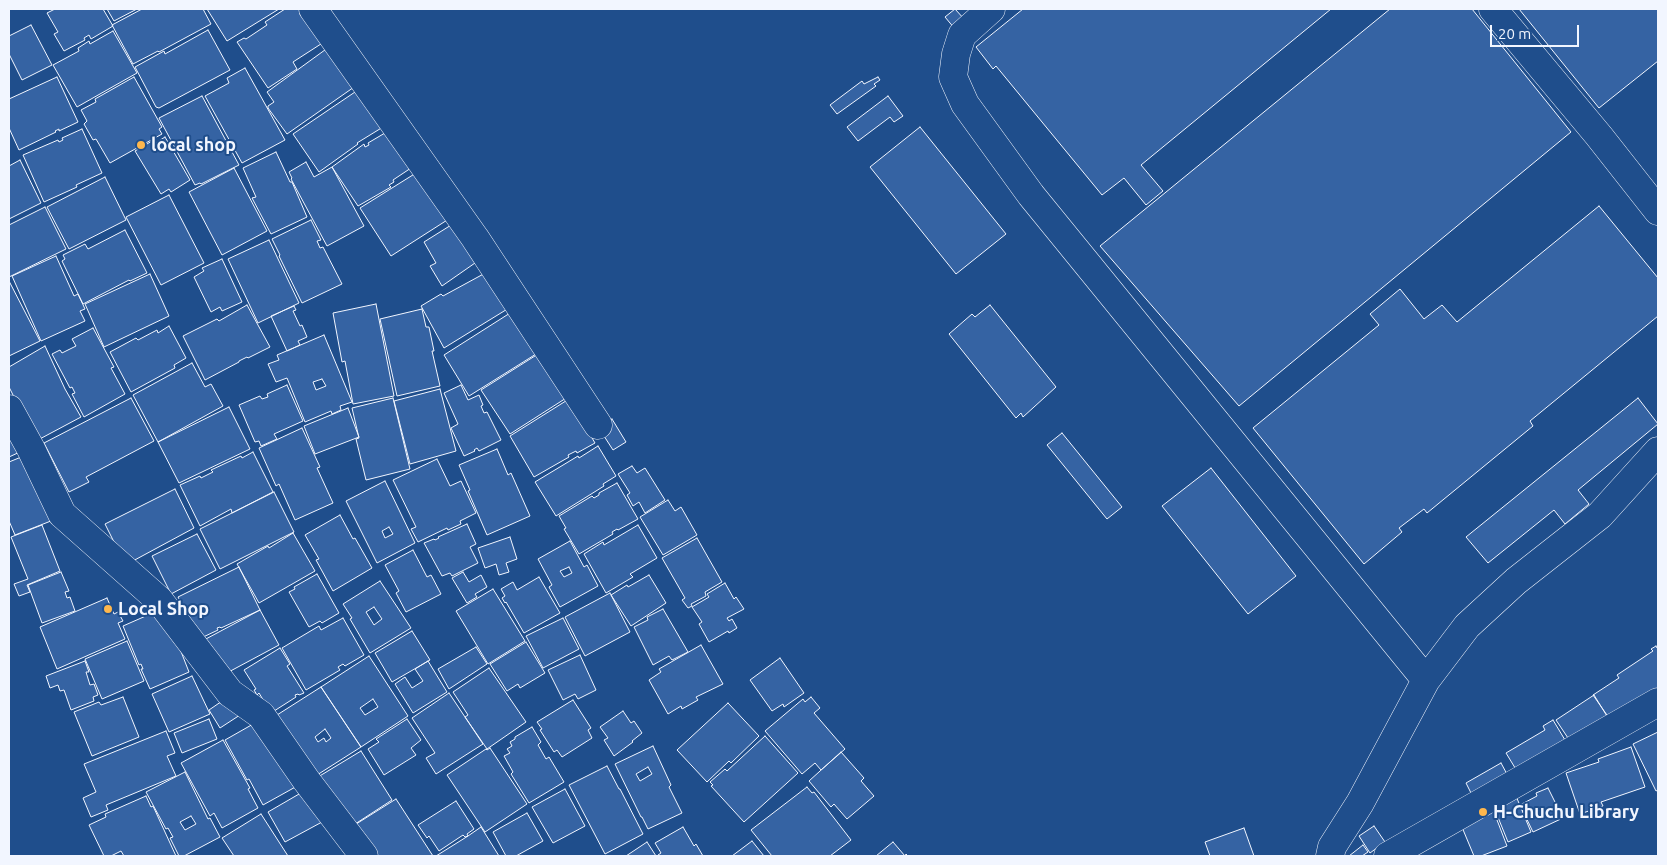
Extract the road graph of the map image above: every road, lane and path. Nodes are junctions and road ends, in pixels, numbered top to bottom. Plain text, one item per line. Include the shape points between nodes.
1 (313, 9) edge
2 (991, 9) edge
3 (1493, 9) edge
4 (1658, 211) edge
5 (9, 409) edge
6 (598, 425) dead end
7 (1658, 452) edge
8 (1426, 680) junction
9 (1658, 702) edge
10 (364, 856) edge
11 (1330, 856) edge
12 (1388, 856) edge

1 - 6 street via 475,238
2 - 8 street via 962,35 956,54 953,77 964,104 1031,195
3 - 4 street
5 - 10 street via 32,448 62,514 159,600 230,693 261,715
7 - 8 street via 1600,515 1467,626
8 - 11 street
9 - 12 street

